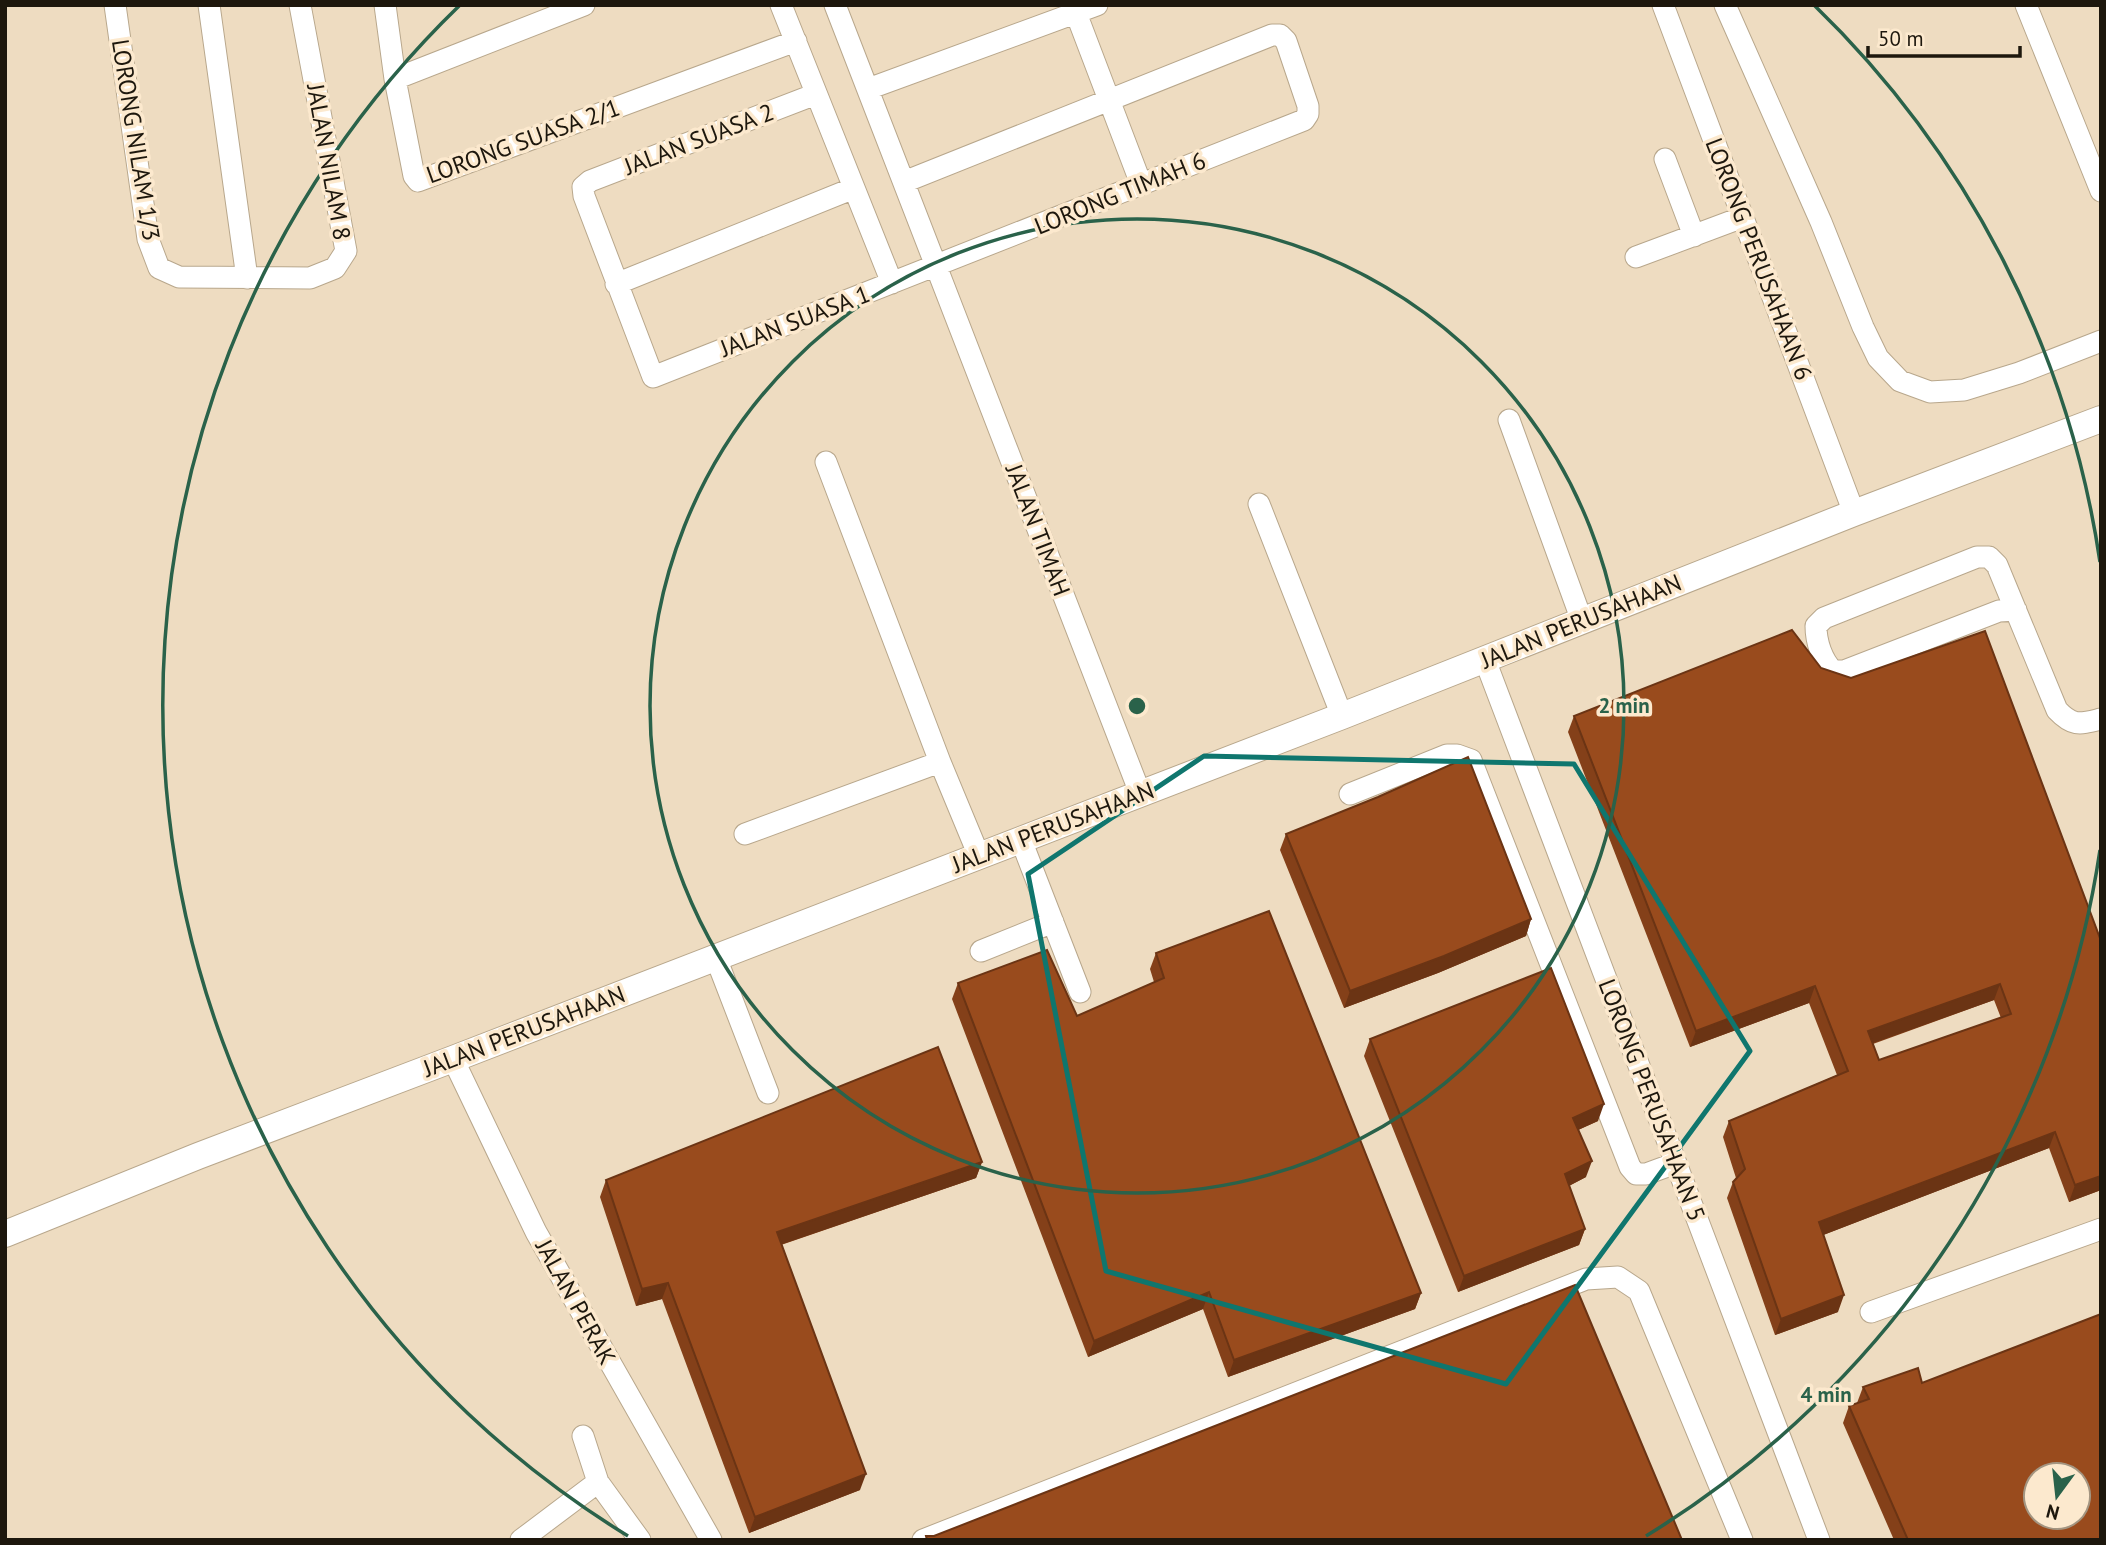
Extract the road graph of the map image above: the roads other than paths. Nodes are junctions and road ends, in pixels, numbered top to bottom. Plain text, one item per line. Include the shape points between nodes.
1 (115, 5) edge
2 (209, 5) edge
3 (300, 5) edge
4 (385, 5) edge
5 (584, 5) edge
6 (781, 5) edge
7 (835, 5) edge
8 (1097, 5) edge
9 (1664, 5) edge
10 (1725, 5) edge
11 (2026, 5) edge
12 (1076, 13) junction
13 (796, 41) junction
14 (395, 79) junction
15 (868, 89) junction
16 (816, 94) junction
17 (1109, 99) junction
18 (1665, 159) dead end
19 (904, 182) junction
20 (1141, 184) junction
21 (854, 188) junction
22 (2101, 191) edge
23 (1743, 218) junction
24 (1694, 236) junction
25 (1636, 257) dead end
26 (936, 266) junction
27 (247, 278) junction
28 (616, 284) junction
29 (892, 284) junction
30 (2101, 341) edge
31 (2101, 419) edge
32 (1508, 420) dead end
33 (826, 462) dead end
34 (1259, 504) dead end
35 (1854, 513) junction
36 (2015, 610) junction
37 (1582, 621) junction
38 (1485, 660) junction
39 (1342, 716) junction
40 (2101, 719) edge
41 (940, 762) junction
42 (1140, 793) junction
43 (1350, 794) dead end
44 (745, 834) dead end
45 (1021, 840) junction
46 (979, 856) junction
47 (1053, 922) junction
48 (981, 951) dead end
49 (716, 958) junction
50 (1080, 992) dead end
51 (453, 1059) junction
52 (768, 1093) dead end
53 (1676, 1163) junction
54 (2101, 1229) edge
55 (5, 1234) edge
56 (1871, 1312) dead end
57 (583, 1436) dead end
58 (598, 1482) junction
59 (521, 1540) edge
60 (640, 1540) edge
61 (710, 1540) edge
62 (923, 1540) edge
63 (1742, 1540) edge
64 (1819, 1540) edge

1 - 27 street, LORONG NILAM 1/3 via 148,239 159,268 179,277
2 - 27 street
3 - 27 street, JALAN NILAM 8 via 346,251 335,268 310,278
4 - 14 street, LORONG SUASA 2/1
5 - 14 street
6 - 13 street
7 - 15 street, JALAN TIMAH
8 - 12 street
9 - 23 street, LORONG PERUSAHAAN 6
10 - 30 street via 1863,327 1878,358 1900,381 1930,392 1965,390
11 - 22 street
12 - 15 street
12 - 17 street
13 - 14 street, LORONG SUASA 2/1 via 418,181
13 - 16 street
15 - 19 street, JALAN TIMAH
16 - 21 street
16 - 28 street, JALAN SUASA 2 via 583,187
17 - 19 street
17 - 20 street
17 - 20 street, LORONG TIMAH 6 via 1272,34 1286,41 1308,106 1304,120
18 - 24 street
19 - 26 street, JALAN TIMAH
20 - 26 street, LORONG TIMAH 6
21 - 28 street
21 - 29 street
23 - 24 street
23 - 35 street, LORONG PERUSAHAAN 6
24 - 25 street
26 - 29 street, JALAN SUASA 1
26 - 42 street, JALAN TIMAH
28 - 29 street, JALAN SUASA 1 via 653,377
31 - 35 main road, JALAN PERUSAHAAN
32 - 37 street
33 - 41 street
34 - 39 street
35 - 37 main road, JALAN PERUSAHAAN
36 - 36 street via 1999,611 1844,671 1833,671 1826,664 1816,637 1816,626 1824,618 1977,557 1989,557 1997,565
36 - 40 street via 2057,710 2067,721 2081,724
37 - 38 main road, JALAN PERUSAHAAN
38 - 39 main road, JALAN PERUSAHAAN
38 - 53 street, LORONG PERUSAHAAN 5
39 - 42 main road, JALAN PERUSAHAAN
41 - 44 street
41 - 46 street
42 - 45 main road, JALAN PERUSAHAAN
43 - 53 street via 1447,755 1471,760 1630,1167 1636,1174 1646,1174
45 - 46 main road, JALAN PERUSAHAAN
45 - 47 street
46 - 49 main road, JALAN PERUSAHAAN
47 - 48 street
47 - 50 street
49 - 51 main road, JALAN PERUSAHAAN
49 - 52 street
51 - 55 main road, JALAN PERUSAHAAN
51 - 61 street, JALAN PERAK via 536,1232
53 - 64 street, LORONG PERUSAHAAN 5
54 - 56 street
57 - 58 street
58 - 59 street
58 - 60 street
62 - 63 street via 1586,1279 1618,1277 1639,1291

